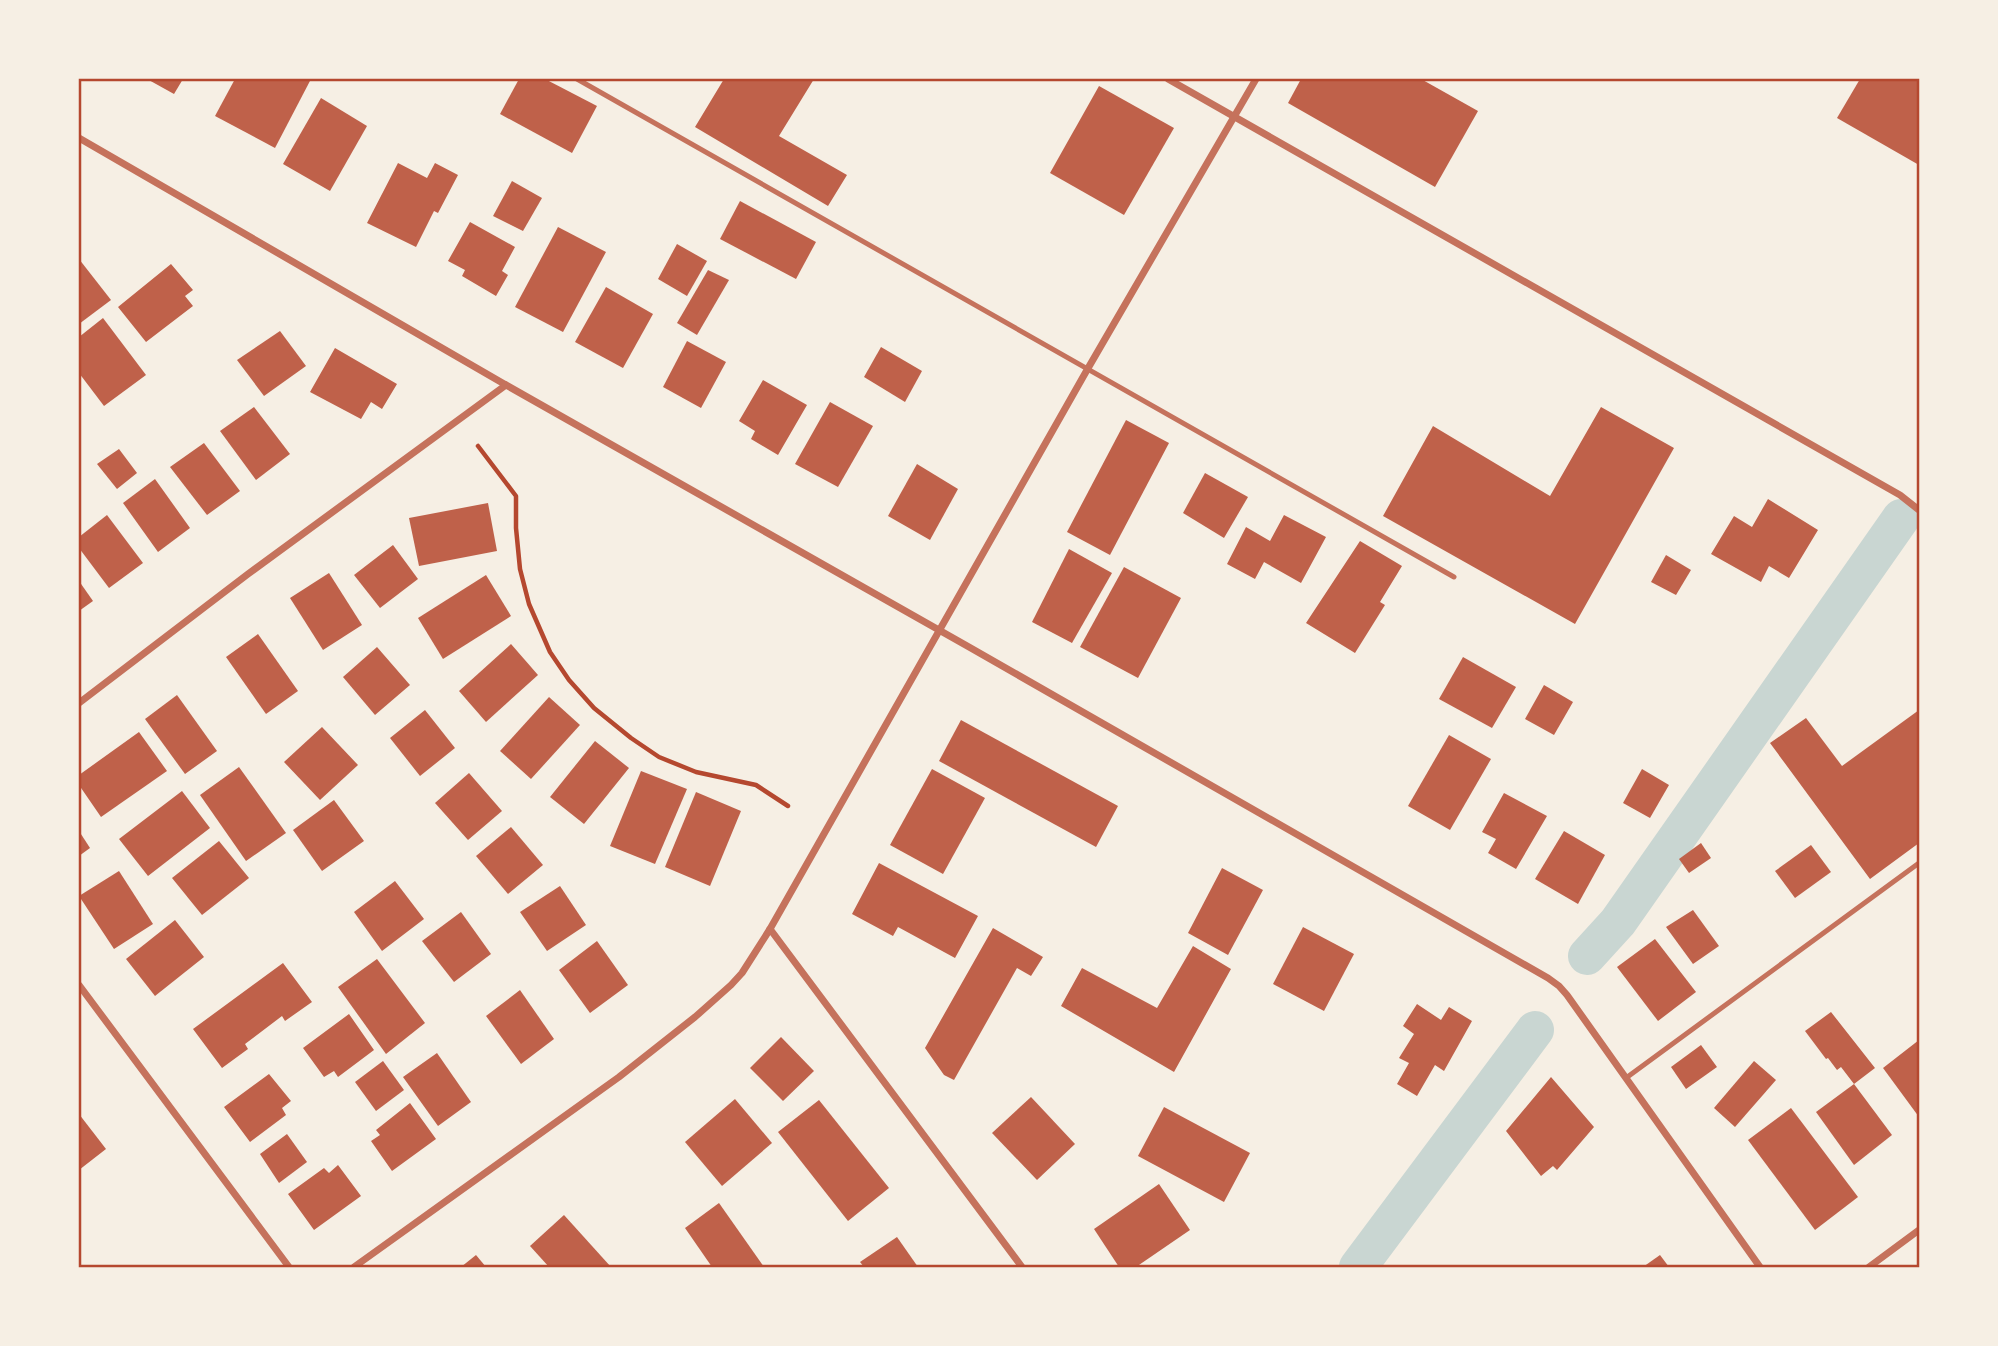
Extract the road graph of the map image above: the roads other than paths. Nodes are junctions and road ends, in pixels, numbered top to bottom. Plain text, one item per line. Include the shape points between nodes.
1 (577, 79) edge
2 (1168, 79) edge
3 (1256, 79) edge
4 (1234, 117) junction
5 (79, 138) edge
6 (1087, 370) junction
7 (506, 385) junction
8 (1919, 510) edge
9 (1454, 577) dead end
10 (940, 630) junction
11 (79, 703) edge
12 (1919, 863) edge
13 (770, 929) junction
14 (79, 985) edge
15 (1626, 1078) junction
16 (1919, 1230) edge
17 (289, 1267) edge
18 (354, 1267) edge
19 (1023, 1267) edge
20 (1760, 1267) edge
21 (1869, 1267) edge

1 - 6 lane
2 - 4 street
3 - 4 street
4 - 6 street
4 - 8 street via 1900,495
5 - 7 street
6 - 9 lane
6 - 10 street
7 - 10 street
7 - 11 street
10 - 13 street
10 - 15 street via 1548,978 1567,995
12 - 15 lane
13 - 18 street via 742,973 695,1017
13 - 19 street
14 - 17 street
15 - 20 street
16 - 21 street

